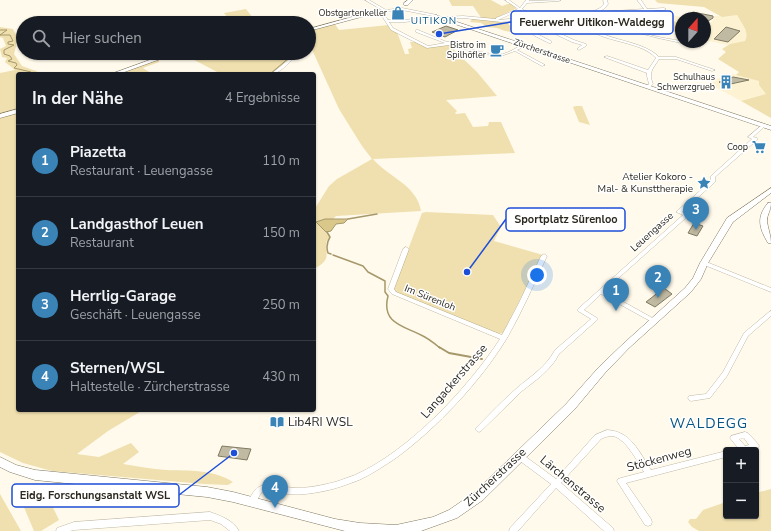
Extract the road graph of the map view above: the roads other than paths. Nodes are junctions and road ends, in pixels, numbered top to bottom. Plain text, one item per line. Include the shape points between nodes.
1 (367, 0) edge
2 (411, 0) edge
3 (508, 0) edge
4 (559, 0) edge
5 (605, 0) edge
6 (639, 0) edge
7 (527, 1) edge
8 (406, 4) joint
9 (402, 9) junction
10 (521, 9) junction
11 (664, 9) dead end
12 (646, 10) junction
13 (380, 11) junction
14 (385, 11) junction
15 (631, 11) junction
16 (374, 12) joint
17 (593, 13) junction
18 (436, 16) junction
19 (443, 18) junction
20 (535, 19) junction
21 (516, 20) junction
22 (387, 21) junction
23 (496, 21) junction
24 (316, 28) edge
25 (417, 31) dead end
26 (675, 40) edge
27 (550, 42) dead end
28 (452, 43) junction
29 (524, 45) junction
30 (579, 49) dead end
31 (515, 50) junction
32 (606, 57) dead end
33 (658, 58) junction
34 (154, 60) edge
35 (290, 60) edge
36 (542, 65) dead end
37 (713, 70) dead end
38 (120, 72) edge
39 (276, 72) edge
40 (648, 72) junction
41 (648, 87) junction
42 (16, 112) edge
43 (0, 116) edge
44 (763, 126) junction
45 (771, 128) edge
46 (771, 190) edge
47 (771, 205) edge
48 (771, 241) edge
49 (406, 249) dead end
50 (544, 256) dead end
51 (704, 263) junction
52 (771, 290) edge
53 (601, 292) junction
54 (771, 313) edge
55 (654, 321) junction
56 (503, 338) junction
57 (691, 398) dead end
58 (479, 429) dead end
59 (723, 455) edge
60 (519, 456) junction
61 (0, 462) edge
62 (649, 474) junction
63 (557, 484) junction
64 (252, 502) junction
65 (648, 522) dead end
66 (60, 531) edge
67 (235, 531) edge
68 (381, 531) edge
69 (513, 531) edge
70 (610, 531) edge

1 - 14 street
2 - 8 main road
3 - 10 street
4 - 7 street
5 - 17 street via 604,7
6 - 12 street
7 - 10 street
8 - 9 street
9 - 14 street, Zürcherstrasse
9 - 18 street, Zürcherstrasse
10 - 20 street
10 - 23 street
11 - 12 street
12 - 15 street
13 - 14 street, Zürcherstrasse
13 - 16 street, Zürcherstrasse
13 - 22 street
15 - 17 street
15 - 26 street via 624,21 630,28
16 - 24 main road, Zürcherstrasse
17 - 20 street
17 - 33 street via 584,20 592,30 603,36 646,49
18 - 19 main road, Zürcherstrasse
18 - 22 street via 405,22
19 - 23 street
19 - 29 main road, Zürcherstrasse
20 - 21 street
20 - 30 street via 564,38 586,45
21 - 23 street
21 - 27 street
22 - 28 street via 392,29 428,47
25 - 28 street
28 - 31 street via 491,54 501,55
29 - 31 street
29 - 41 main road, Zürcherstrasse
31 - 36 street
32 - 40 street
33 - 37 street via 676,58
33 - 40 street
34 - 38 main road
35 - 39 street
40 - 41 street via 651,84
41 - 44 main road, Zürcherstrasse
42 - 43 main road
44 - 45 main road, Zürcherstrasse
44 - 53 street, Leuengasse via 750,137 756,139 713,177 713,181 679,212 686,215
46 - 51 main road, Zürcherstrasse via 730,220
47 - 48 main road via 766,210 763,220 765,231
49 - 56 street, Im Sürenloh via 391,289 394,293
50 - 56 street, Langackerstrasse
51 - 52 street
51 - 55 main road, Zürcherstrasse via 692,286
53 - 55 street
53 - 58 street, Leuengasse via 580,310 595,319 557,352 550,363
54 - 57 street via 746,335 725,374 708,396
55 - 60 main road, Zürcherstrasse via 626,346 576,401
56 - 64 street, Langackerstrasse via 448,408 418,436 386,460 360,476 331,486 298,491 263,488 258,491
59 - 62 street, Stöckenweg
60 - 63 street, Lärchenstrasse
60 - 68 main road, Zürcherstrasse via 479,496 453,514 420,526
61 - 64 main road, Zürcherstrasse via 35,476 207,492
62 - 63 street via 626,440 610,432 598,437
62 - 65 street, Stöckenweg via 621,481
63 - 69 street
63 - 70 street, Lärchenstrasse
64 - 68 main road, Zürcherstrasse via 344,526
66 - 67 street via 74,526 210,516 222,519

